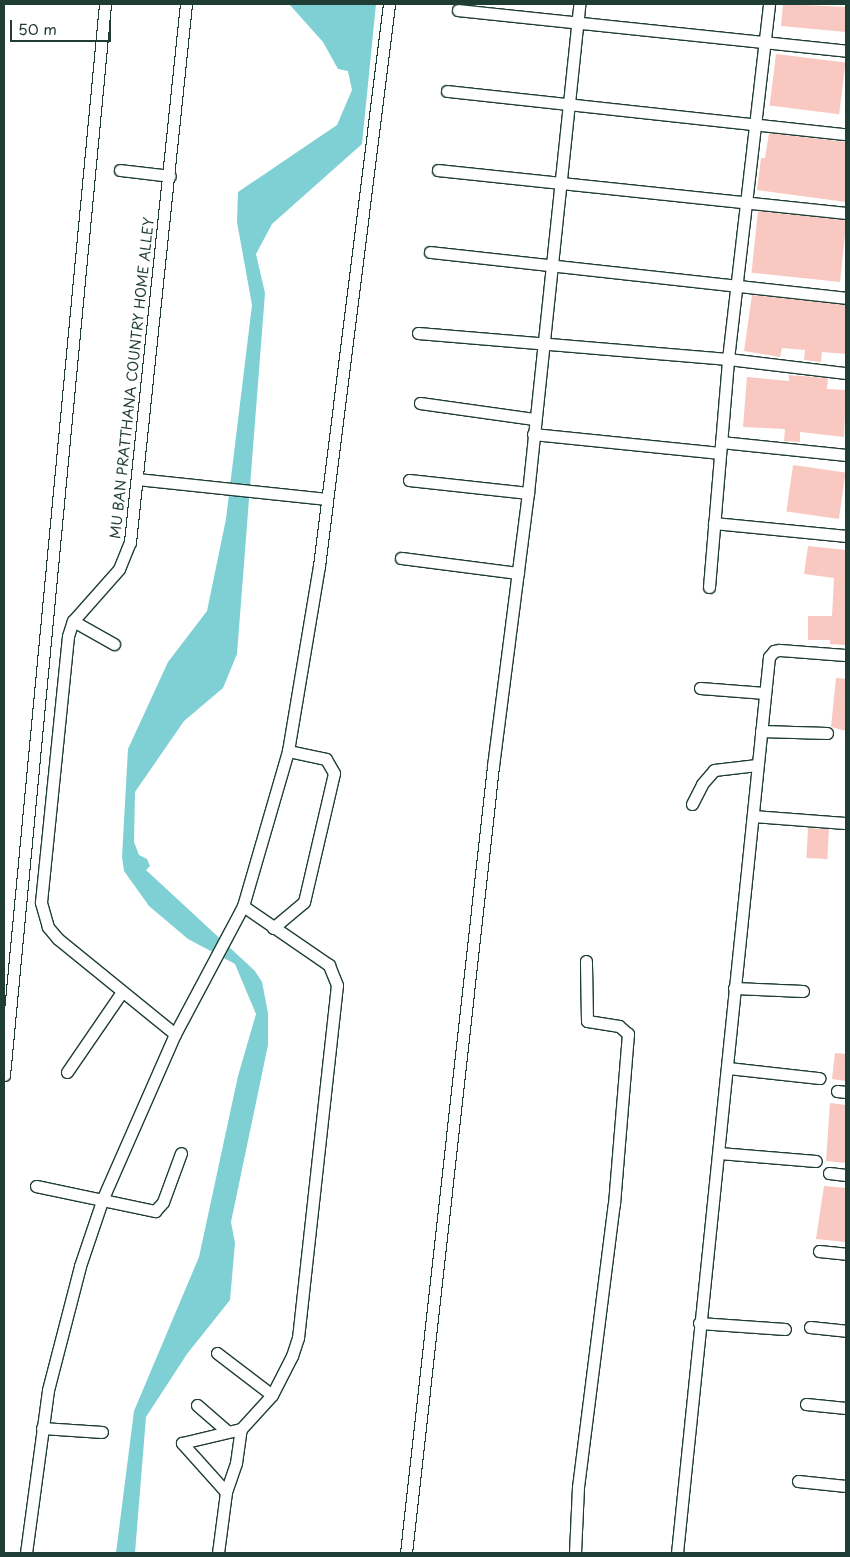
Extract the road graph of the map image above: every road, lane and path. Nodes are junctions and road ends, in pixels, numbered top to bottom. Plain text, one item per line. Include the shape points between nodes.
1 (105, 4) edge
2 (186, 4) edge
3 (389, 4) edge
4 (579, 4) edge
5 (769, 4) edge
6 (458, 10) dead end
7 (576, 23) junction
8 (764, 43) junction
9 (846, 51) edge
10 (448, 91) dead end
11 (568, 103) junction
12 (756, 124) junction
13 (846, 134) edge
14 (120, 170) dead end
15 (438, 170) dead end
16 (170, 176) junction
17 (558, 183) junction
18 (745, 203) junction
19 (846, 213) edge
20 (430, 252) dead end
21 (549, 266) junction
22 (737, 286) junction
23 (846, 298) edge
24 (418, 333) dead end
25 (541, 346) junction
26 (728, 359) junction
27 (846, 373) edge
28 (420, 403) dead end
29 (534, 419) junction
30 (533, 434) junction
31 (720, 448) junction
32 (846, 455) edge
33 (137, 479) junction
34 (409, 480) dead end
35 (528, 494) junction
36 (327, 499) junction
37 (714, 523) junction
38 (846, 536) edge
39 (401, 558) dead end
40 (518, 573) junction
41 (709, 587) dead end
42 (73, 621) junction
43 (114, 644) dead end
44 (846, 655) edge
45 (700, 688) dead end
46 (765, 693) junction
47 (761, 731) junction
48 (827, 734) dead end
49 (288, 751) junction
50 (758, 764) junction
51 (692, 804) dead end
52 (753, 816) junction
53 (845, 823) edge
54 (243, 906) junction
55 (273, 928) junction
56 (586, 961) dead end
57 (734, 988) junction
58 (803, 991) dead end
59 (122, 993) junction
60 (175, 1034) junction
61 (728, 1068) junction
62 (67, 1072) dead end
63 (4, 1075) edge
64 (819, 1078) dead end
65 (181, 1153) dead end
66 (719, 1153) junction
67 (816, 1161) dead end
68 (829, 1173) dead end
69 (846, 1175) edge
70 (36, 1186) dead end
71 (103, 1198) junction
72 (819, 1251) dead end
73 (846, 1254) edge
74 (699, 1323) junction
75 (810, 1327) dead end
76 (785, 1329) dead end
77 (846, 1331) edge
78 (217, 1352) dead end
79 (272, 1396) junction
80 (197, 1404) dead end
81 (806, 1404) dead end
82 (846, 1408) edge
83 (42, 1428) junction
84 (241, 1429) junction
85 (228, 1431) junction
86 (102, 1432) dead end
87 (798, 1480) dead end
88 (846, 1486) edge
89 (226, 1492) junction
90 (26, 1553) edge
91 (218, 1553) edge
92 (406, 1553) edge
93 (574, 1553) edge
94 (677, 1553) edge

1 - 63 street
2 - 16 street, MU BAN PRATTHANA COUNTRY HOME ALLEY
3 - 36 street
4 - 7 street
5 - 8 street
6 - 7 street
7 - 8 street
7 - 11 street
8 - 9 street
8 - 12 street
10 - 11 street
11 - 12 street
11 - 17 street
12 - 13 street
12 - 18 street
14 - 16 street
15 - 17 street
16 - 33 street, MU BAN PRATTHANA COUNTRY HOME ALLEY
17 - 18 street
17 - 21 street
18 - 19 street
18 - 22 street
20 - 21 street
21 - 22 street
21 - 25 street
22 - 23 street
22 - 26 street
24 - 25 street
25 - 26 street
25 - 29 street
26 - 27 street
26 - 31 street
28 - 29 street
29 - 30 street
30 - 31 street
30 - 35 street
31 - 32 street
31 - 37 street
33 - 36 street
33 - 42 street, MU BAN PRATTHANA COUNTRY HOME ALLEY via 126,556 119,569
34 - 35 street
35 - 40 street
36 - 49 street
37 - 38 street
37 - 41 street
39 - 40 street
40 - 92 street via 490,786
42 - 43 street
42 - 59 street, MU BAN PRATTHANA COUNTRY HOME ALLEY via 65,648 41,902 48,927
44 - 46 street via 774,650 769,657
45 - 46 street
46 - 47 street
47 - 48 street
47 - 50 street
49 - 54 street
49 - 55 street via 326,759 334,774 304,902
50 - 51 street via 714,770
50 - 52 street
52 - 53 street
52 - 57 street
54 - 55 street
54 - 60 street
55 - 79 street via 329,965 337,985 298,1338 287,1370
56 - 93 street via 587,1021 619,1026 628,1034 614,1204 578,1487
57 - 58 street
57 - 61 street
59 - 60 street, MU BAN PRATTHANA COUNTRY HOME ALLEY
59 - 62 street
60 - 71 street
61 - 64 street
61 - 66 street
65 - 71 street via 164,1202 155,1211
66 - 67 street
66 - 74 street
68 - 69 street
70 - 71 street
71 - 83 street via 59,1343
72 - 73 street
74 - 76 street
74 - 94 street
75 - 77 street
78 - 79 street
79 - 84 street
80 - 85 street
81 - 82 street
83 - 86 street
83 - 90 street
84 - 85 street
84 - 89 street via 236,1463
85 - 89 street via 182,1443
87 - 88 street
89 - 91 street

